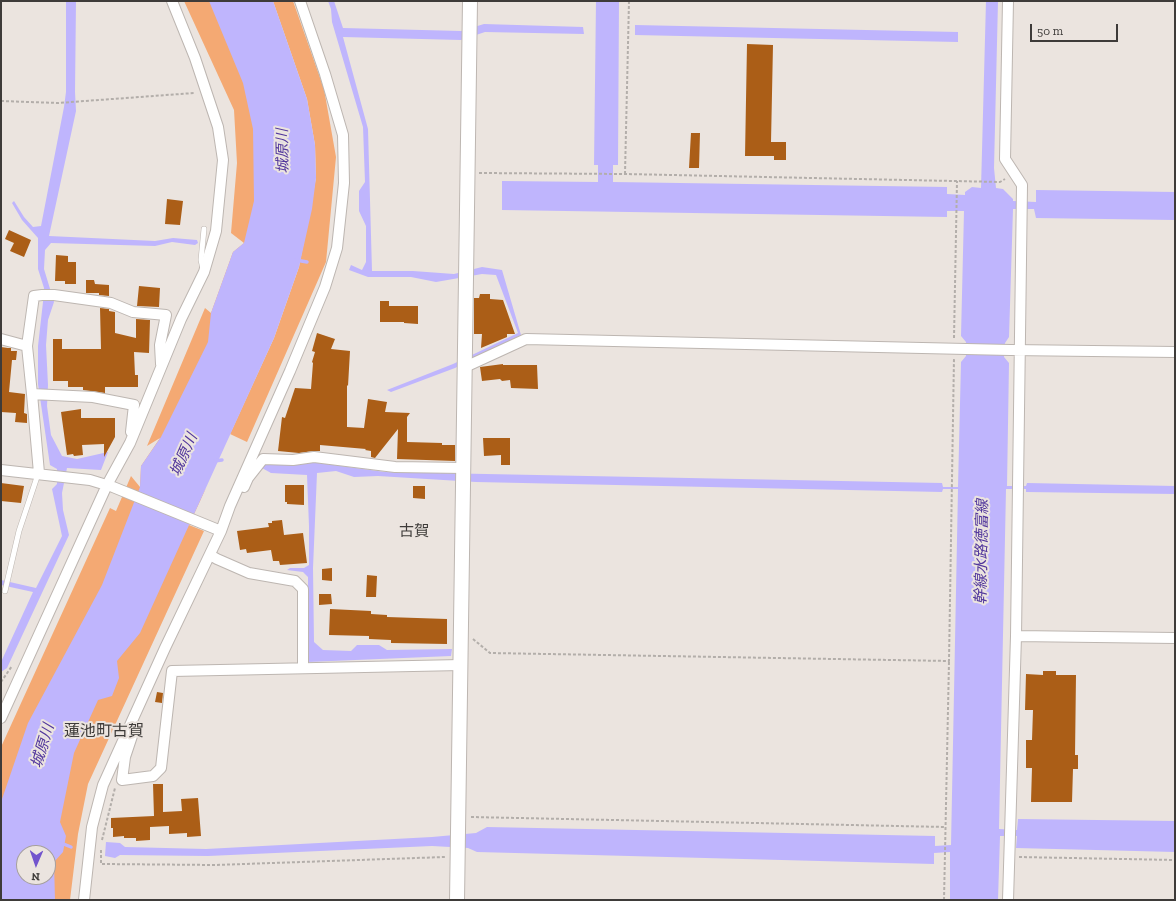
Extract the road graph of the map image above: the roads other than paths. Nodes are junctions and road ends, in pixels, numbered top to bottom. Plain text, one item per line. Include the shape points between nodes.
1 (172, 1) edge
2 (300, 1) edge
3 (470, 1) edge
4 (1008, 1) edge
5 (204, 229) dead end
6 (204, 272) junction
7 (1, 339) edge
8 (27, 346) junction
9 (1014, 350) junction
10 (1175, 352) edge
11 (465, 363) junction
12 (161, 369) junction
13 (35, 394) junction
14 (130, 443) junction
15 (1, 470) edge
16 (38, 473) junction
17 (464, 476) junction
18 (110, 486) junction
19 (230, 506) junction
20 (218, 530) junction
21 (210, 555) junction
22 (5, 591) dead end
23 (1016, 636) junction
24 (1175, 638) edge
25 (462, 665) junction
26 (303, 668) junction
27 (1, 718) edge
28 (132, 720) junction
29 (84, 900) edge
30 (457, 900) edge
31 (1008, 900) edge

1 - 6 street via 196,58 218,127 223,160 216,231
2 - 19 street via 343,134 344,183 337,248 322,294
3 - 11 street
4 - 9 street via 1005,159 1022,185
5 - 6 lane via 201,260
6 - 12 street
7 - 8 street
8 - 12 street via 34,296 54,295 111,303 133,312 166,315 160,345
8 - 13 street
9 - 10 street
9 - 11 street via 526,339
9 - 23 street
11 - 17 street
12 - 14 street
13 - 14 street via 93,397 134,405
13 - 16 street
14 - 18 street
15 - 16 street
16 - 18 street via 90,480
16 - 22 lane via 18,532
17 - 19 street via 314,457 293,460 263,459
17 - 25 street
18 - 20 street
18 - 27 street
19 - 20 street
20 - 21 street
21 - 26 street via 249,573 295,581 302,589
21 - 28 street
23 - 24 street
23 - 31 street
25 - 26 street
25 - 30 street
26 - 28 street via 172,671 161,768 153,776 122,780 124,757 132,736
28 - 29 street via 103,785 92,827

